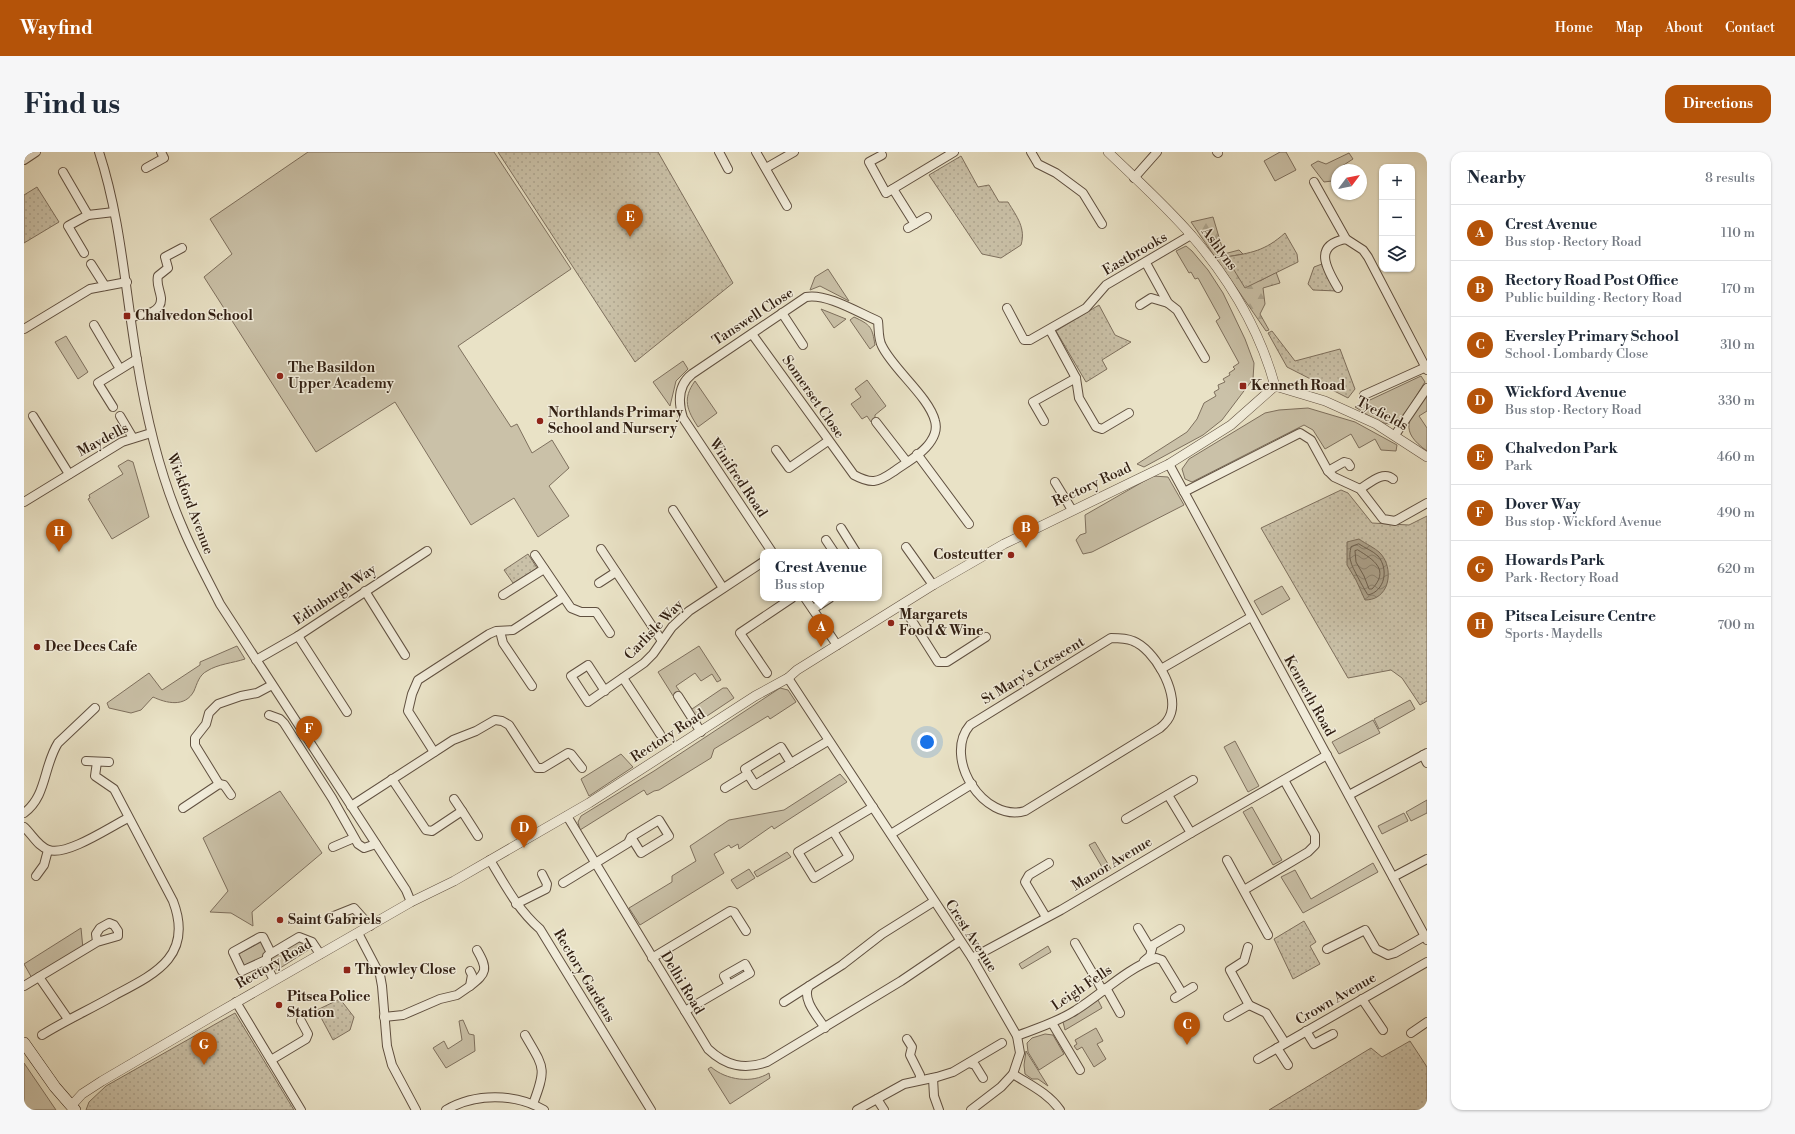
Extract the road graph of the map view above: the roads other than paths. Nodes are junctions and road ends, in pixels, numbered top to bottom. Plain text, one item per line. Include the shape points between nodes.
1 (36, 152) edge
2 (161, 152) edge
3 (719, 152) edge
4 (756, 152) edge
5 (794, 152) edge
6 (954, 152) edge
7 (1031, 152) edge
8 (1108, 152) edge
9 (1157, 152) edge
10 (101, 153) edge
11 (882, 155) dead end
12 (24, 160) edge
13 (146, 168) dead end
14 (766, 168) junction
15 (728, 169) dead end
16 (63, 172) dead end
17 (1134, 178) junction
18 (1314, 182) dead end
19 (894, 189) junction
20 (787, 206) dead end
21 (114, 212) junction
22 (88, 215) junction
23 (927, 217) dead end
24 (1102, 224) dead end
25 (1191, 235) junction
26 (1346, 239) junction
27 (182, 248) dead end
28 (84, 253) dead end
29 (1146, 263) junction
30 (91, 264) dead end
31 (126, 282) junction
32 (105, 286) junction
33 (1338, 288) dead end
34 (1168, 303) junction
35 (1140, 304) dead end
36 (1007, 308) dead end
37 (782, 313) junction
38 (131, 317) junction
39 (94, 325) dead end
40 (24, 329) edge
41 (1050, 330) junction
42 (752, 334) junction
43 (803, 345) dead end
44 (1205, 358) dead end
45 (136, 359) junction
46 (120, 369) junction
47 (1426, 369) edge
48 (1076, 378) junction
49 (1275, 386) junction
50 (1427, 388) edge
51 (1364, 395) dead end
52 (113, 407) dead end
53 (1129, 413) dead end
54 (33, 416) dead end
55 (120, 416) dead end
56 (682, 418) joint
57 (1044, 421) dead end
58 (876, 422) dead end
59 (151, 433) junction
60 (1395, 435) junction
61 (133, 438) junction
62 (828, 441) junction
63 (776, 450) dead end
64 (917, 454) junction
65 (1427, 457) edge
66 (907, 462) junction
67 (1169, 464) junction
68 (1350, 466) dead end
69 (1328, 472) junction
70 (69, 474) junction
71 (1394, 480) dead end
72 (1055, 482) dead end
73 (1360, 489) junction
74 (1184, 492) junction
75 (24, 502) edge
76 (1427, 503) edge
77 (673, 510) dead end
78 (1072, 510) junction
79 (970, 524) dead end
80 (841, 528) dead end
81 (826, 540) dead end
82 (906, 548) dead end
83 (601, 549) dead end
84 (770, 549) edge
85 (832, 549) edge
86 (854, 549) edge
87 (427, 551) dead end
88 (535, 555) dead end
89 (760, 564) edge
90 (544, 569) junction
91 (616, 572) junction
92 (599, 583) dead end
93 (933, 585) junction
94 (724, 588) junction
95 (365, 591) junction
96 (503, 595) dead end
97 (562, 598) junction
98 (788, 601) edge
99 (807, 601) edge
100 (825, 601) edge
101 (902, 605) junction
102 (813, 609) junction
103 (1251, 617) junction
104 (500, 630) junction
105 (610, 633) dead end
106 (298, 636) junction
107 (986, 638) dead end
108 (662, 641) junction
109 (837, 645) junction
110 (405, 654) dead end
111 (256, 660) junction
112 (1161, 668) junction
113 (767, 673) dead end
114 (623, 678) junction
115 (788, 678) junction
116 (272, 685) junction
117 (532, 686) dead end
118 (605, 691) junction
119 (678, 696) dead end
120 (95, 708) dead end
121 (347, 712) dead end
122 (269, 715) dead end
123 (701, 732) junction
124 (660, 734) dead end
125 (828, 741) junction
126 (434, 752) junction
127 (1425, 754) edge
128 (1327, 755) junction
129 (86, 761) dead end
130 (97, 762) junction
131 (110, 762) dead end
132 (791, 763) junction
133 (1427, 763) edge
134 (582, 768) dead end
135 (748, 774) junction
136 (392, 779) junction
137 (1193, 780) dead end
138 (1284, 780) junction
139 (220, 784) junction
140 (972, 784) junction
141 (725, 788) dead end
142 (231, 795) dead end
143 (1168, 795) junction
144 (1349, 795) junction
145 (454, 799) dead end
146 (351, 806) junction
147 (873, 807) junction
148 (183, 808) dead end
149 (462, 811) junction
150 (24, 813) edge
151 (567, 816) junction
152 (128, 818) junction
153 (1126, 819) dead end
154 (24, 827) edge
155 (833, 831) junction
156 (1191, 833) junction
157 (891, 834) junction
158 (478, 836) dead end
159 (631, 837) junction
160 (354, 838) junction
161 (376, 844) junction
162 (333, 847) dead end
163 (48, 850) junction
164 (1427, 859) edge
165 (490, 860) junction
166 (1227, 860) dead end
167 (596, 862) junction
168 (1049, 863) dead end
169 (542, 874) dead end
170 (36, 876) dead end
171 (1393, 877) junction
172 (563, 884) dead end
173 (1244, 890) junction
174 (411, 902) junction
175 (933, 902) junction
176 (516, 904) junction
177 (334, 916) dead end
178 (1046, 917) junction
179 (370, 926) junction
180 (1138, 928) dead end
181 (1180, 929) dead end
182 (746, 930) dead end
183 (358, 933) junction
184 (1268, 935) dead end
185 (1426, 938) edge
186 (960, 941) junction
187 (97, 942) junction
188 (1075, 944) dead end
189 (1248, 947) dead end
190 (1150, 948) junction
191 (1327, 949) dead end
192 (477, 950) dead end
193 (320, 954) junction
194 (652, 958) junction
195 (972, 958) junction
196 (1143, 962) junction
197 (1427, 962) edge
198 (470, 971) dead end
199 (39, 977) junction
200 (274, 980) junction
201 (24, 986) edge
202 (470, 986) junction
203 (729, 986) dead end
204 (809, 986) junction
205 (1193, 987) dead end
206 (1105, 989) junction
207 (1362, 999) junction
208 (236, 1002) junction
209 (784, 1002) dead end
210 (1249, 1005) junction
211 (685, 1011) junction
212 (1120, 1013) dead end
213 (384, 1017) junction
214 (1228, 1017) dead end
215 (68, 1019) junction
216 (301, 1021) dead end
217 (1427, 1022) edge
218 (1052, 1023) junction
219 (825, 1028) junction
220 (1383, 1030) dead end
221 (1306, 1031) junction
222 (1411, 1033) dead end
223 (42, 1034) dead end
224 (1333, 1034) dead end
225 (525, 1035) dead end
226 (1017, 1036) junction
227 (907, 1039) dead end
228 (24, 1043) edge
229 (1002, 1044) dead end
230 (1281, 1046) junction
231 (1258, 1059) dead end
232 (271, 1060) junction
233 (969, 1063) junction
234 (1288, 1065) dead end
235 (1080, 1070) dead end
236 (1013, 1074) junction
237 (933, 1078) junction
238 (983, 1078) dead end
239 (920, 1079) junction
240 (877, 1099) junction
241 (533, 1104) junction
242 (73, 1108) edge
243 (302, 1110) edge
244 (416, 1110) edge
245 (446, 1110) edge
246 (544, 1110) edge
247 (651, 1110) edge
248 (857, 1110) edge
249 (884, 1110) edge
250 (938, 1110) edge
251 (971, 1110) edge
252 (1060, 1110) edge

1 - 12 street
2 - 13 street via 164,158
3 - 15 street
4 - 14 street
5 - 14 street
6 - 19 street
7 - 24 street via 1038,164 1083,192
8 - 17 street, Ashlyns
9 - 17 street
10 - 21 street, Wickford Avenue
11 - 19 street via 869,162 886,193
14 - 20 street
16 - 22 street
17 - 25 street, Ashlyns
18 - 26 street
19 - 23 street via 911,226
21 - 22 street
21 - 31 street, Wickford Avenue
22 - 28 street via 68,226
25 - 29 street, Eastbrooks
25 - 49 street, Ashlyns via 1216,266 1254,330
26 - 33 street via 1336,241 1328,247 1324,255 1326,269
26 - 47 street via 1363,250 1368,257
27 - 38 street via 165,257 168,268 158,276 157,282 161,300 159,307 148,315
29 - 34 street
29 - 41 street, Eastbrooks via 1106,285 1089,306
30 - 32 street
31 - 32 street
31 - 38 street, Wickford Avenue
32 - 40 street via 90,289
34 - 35 street via 1151,298
34 - 44 street via 1177,310
36 - 41 street, Eastbrooks via 1027,341
37 - 42 street, Tanswell Close
37 - 43 street
37 - 64 street, Tanswell Close via 806,297 812,296 830,300 878,321 882,346 928,407 935,421 932,440
38 - 45 street, Wickford Avenue
39 - 46 street
41 - 48 street
42 - 56 street, Tanswell Close via 688,377 679,397
42 - 62 street, Somerset Close
45 - 46 street
45 - 59 street, Wickford Avenue
46 - 52 street via 98,383
47 - 51 street
48 - 53 street via 1079,398 1096,427 1102,429
48 - 57 street via 1033,402
49 - 60 street, Tyefields via 1325,401
49 - 67 street, Rectory Road via 1231,425
50 - 60 street
54 - 70 street, Maydells
55 - 61 street
56 - 84 street, Winifred Road
58 - 66 street
59 - 61 street, Maydells
59 - 111 street, Wickford Avenue via 181,524 198,561 220,604
60 - 65 street, Tyefields
61 - 70 street, Maydells
62 - 63 street via 789,468
62 - 66 street, Somerset Close via 854,475 866,481 885,477
64 - 66 street
64 - 79 street
67 - 74 street, Kenneth Road
67 - 78 street, Rectory Road
68 - 69 street via 1344,462
69 - 73 street
69 - 74 street via 1311,440 1300,433
70 - 75 street, Maydells
71 - 73 street via 1384,475
72 - 78 street
73 - 76 street via 1379,517 1391,522
74 - 103 street, Kenneth Road
77 - 94 street
78 - 93 street, Rectory Road via 1004,544
80 - 86 street
81 - 85 street
82 - 93 street
83 - 91 street
87 - 95 street, Edinburgh Way
88 - 90 street
89 - 94 street, Carlisle Way
90 - 96 street
90 - 97 street
91 - 92 street
91 - 108 street
93 - 101 street, Rectory Road
94 - 108 street, Carlisle Way via 684,614
95 - 106 street, Edinburgh Way
95 - 110 street
97 - 104 street via 513,630
97 - 105 street via 576,612 596,612
98 - 113 street via 740,633
99 - 102 street
100 - 102 street
101 - 107 street via 941,664
101 - 109 street, Rectory Road
102 - 109 street
103 - 112 street
103 - 128 street, Kenneth Road
104 - 117 street via 503,643
104 - 126 street via 489,634 417,682 408,711
106 - 111 street, Edinburgh Way
106 - 121 street
108 - 114 street, Carlisle Way via 649,659
109 - 115 street, Rectory Road
111 - 116 street, Wickford Avenue
112 - 140 street, St Mary's Crescent via 1171,701 1171,712 1164,724 1034,806 1016,813 1000,811
112 - 140 street, St Mary's Crescent via 1144,648 1133,641 1117,638 1104,642 970,725 962,736 961,749 962,764
114 - 118 street, Carlisle Way
114 - 124 street
115 - 123 street, Rectory Road
115 - 125 street, Crest Avenue
116 - 139 street via 257,693 218,704 209,713 206,724 194,739 195,746
116 - 146 street, Wickford Avenue
118 - 118 street, Carlisle Way via 588,702 571,676 588,665
119 - 123 street
120 - 150 street via 58,743 51,756 39,798 34,806
122 - 160 street via 284,723 332,798
123 - 151 street, Rectory Road
125 - 132 street
125 - 147 street, Crest Avenue
126 - 134 street via 453,740 499,720 512,729 537,768 543,768 568,753
126 - 136 street
127 - 133 street
127 - 144 street
128 - 138 street, Manor Avenue
128 - 144 street, Kenneth Road
129 - 130 street
130 - 131 street
130 - 152 street via 95,776 114,789
132 - 135 street via 755,785
132 - 135 street via 781,747 745,769
135 - 141 street
136 - 146 street
136 - 149 street via 429,831
137 - 143 street
138 - 156 street, Manor Avenue
138 - 173 street via 1314,836 1315,845 1308,852
139 - 142 street via 224,784
139 - 148 street
140 - 157 street
143 - 153 street
143 - 156 street
144 - 171 street, Kenneth Road
145 - 149 street
146 - 161 street, Wickford Avenue
147 - 155 street
147 - 157 street, Crest Avenue
149 - 158 street
151 - 165 street, Rectory Road
151 - 167 street, Delhi Road
152 - 163 street via 63,850
152 - 215 street via 173,901 178,922 176,941 170,957 153,974
154 - 163 street
155 - 155 street via 848,857 814,878 798,852
156 - 178 street, Manor Avenue
157 - 175 street, Crest Avenue
159 - 159 street via 641,853 669,836 659,820
159 - 167 street via 628,843
160 - 161 street via 364,848
160 - 162 street
161 - 174 street, Wickford Avenue
163 - 170 street via 44,865
164 - 171 street
165 - 174 street, Rectory Road
165 - 176 street, Rectory Gardens
166 - 173 street
167 - 172 street
167 - 194 street, Delhi Road
168 - 178 street via 1029,875 1025,882
169 - 176 street via 547,884 546,889
171 - 185 street, Kenneth Road
173 - 184 street
174 - 179 street, Rectory Road
175 - 186 street, Crest Avenue
175 - 204 street via 882,934 842,965
176 - 247 street, Rectory Gardens via 540,929
177 - 179 street via 354,908
178 - 195 street, Manor Avenue
179 - 183 street, Rectory Road
180 - 190 street
181 - 190 street
182 - 194 street via 734,912 730,911
183 - 193 street, Rectory Road
183 - 213 street via 380,975
185 - 191 street via 1388,955 1376,949 1365,930
186 - 195 street, Crest Avenue
186 - 219 street, Delhi Road
187 - 187 street via 96,934 100,928 112,923 119,934 114,938
187 - 199 street
188 - 206 street
189 - 210 street via 1244,961 1230,970
190 - 196 street via 1150,956
192 - 202 street via 485,970 482,977
193 - 200 street, Rectory Road
193 - 200 street via 312,942 299,937 269,956 267,967
194 - 211 street, Delhi Road
195 - 226 street, Crest Avenue
196 - 205 street, Leigh Fells via 1160,958 1179,996
196 - 206 street, Leigh Fells
197 - 207 street, Crown Avenue
198 - 202 street
199 - 201 street
199 - 215 street
200 - 208 street, Rectory Road
202 - 213 street via 457,995 440,999 403,1015
203 - 211 street
204 - 209 street
204 - 219 street via 806,991 807,998
206 - 212 street
206 - 218 street, Leigh Fells via 1076,1011
207 - 220 street
207 - 221 street, Crown Avenue
208 - 232 street
208 - 242 street, Rectory Road via 82,1094
210 - 214 street
210 - 230 street via 1266,1013
211 - 219 street, Delhi Road via 708,1049 722,1061 741,1067 767,1062
213 - 244 street via 386,1046 392,1065
215 - 223 street
216 - 232 street via 308,1034 306,1039
217 - 222 street
218 - 226 street, Leigh Fells
218 - 235 street
221 - 224 street via 1314,1044
221 - 230 street, Crown Avenue
225 - 241 street via 542,1066 542,1082
226 - 236 street, Crest Avenue via 1020,1053
227 - 239 street via 912,1047 910,1055
228 - 242 main road
229 - 233 street
230 - 231 street, Crown Avenue
230 - 234 street
232 - 243 street
233 - 237 street via 953,1072
233 - 238 street via 975,1065
236 - 251 street via 1001,1087
236 - 252 street via 1045,1094
237 - 239 street
237 - 250 street
239 - 240 street via 904,1084
240 - 248 street
240 - 249 street
241 - 245 street via 509,1098 481,1098 456,1104
241 - 246 street

